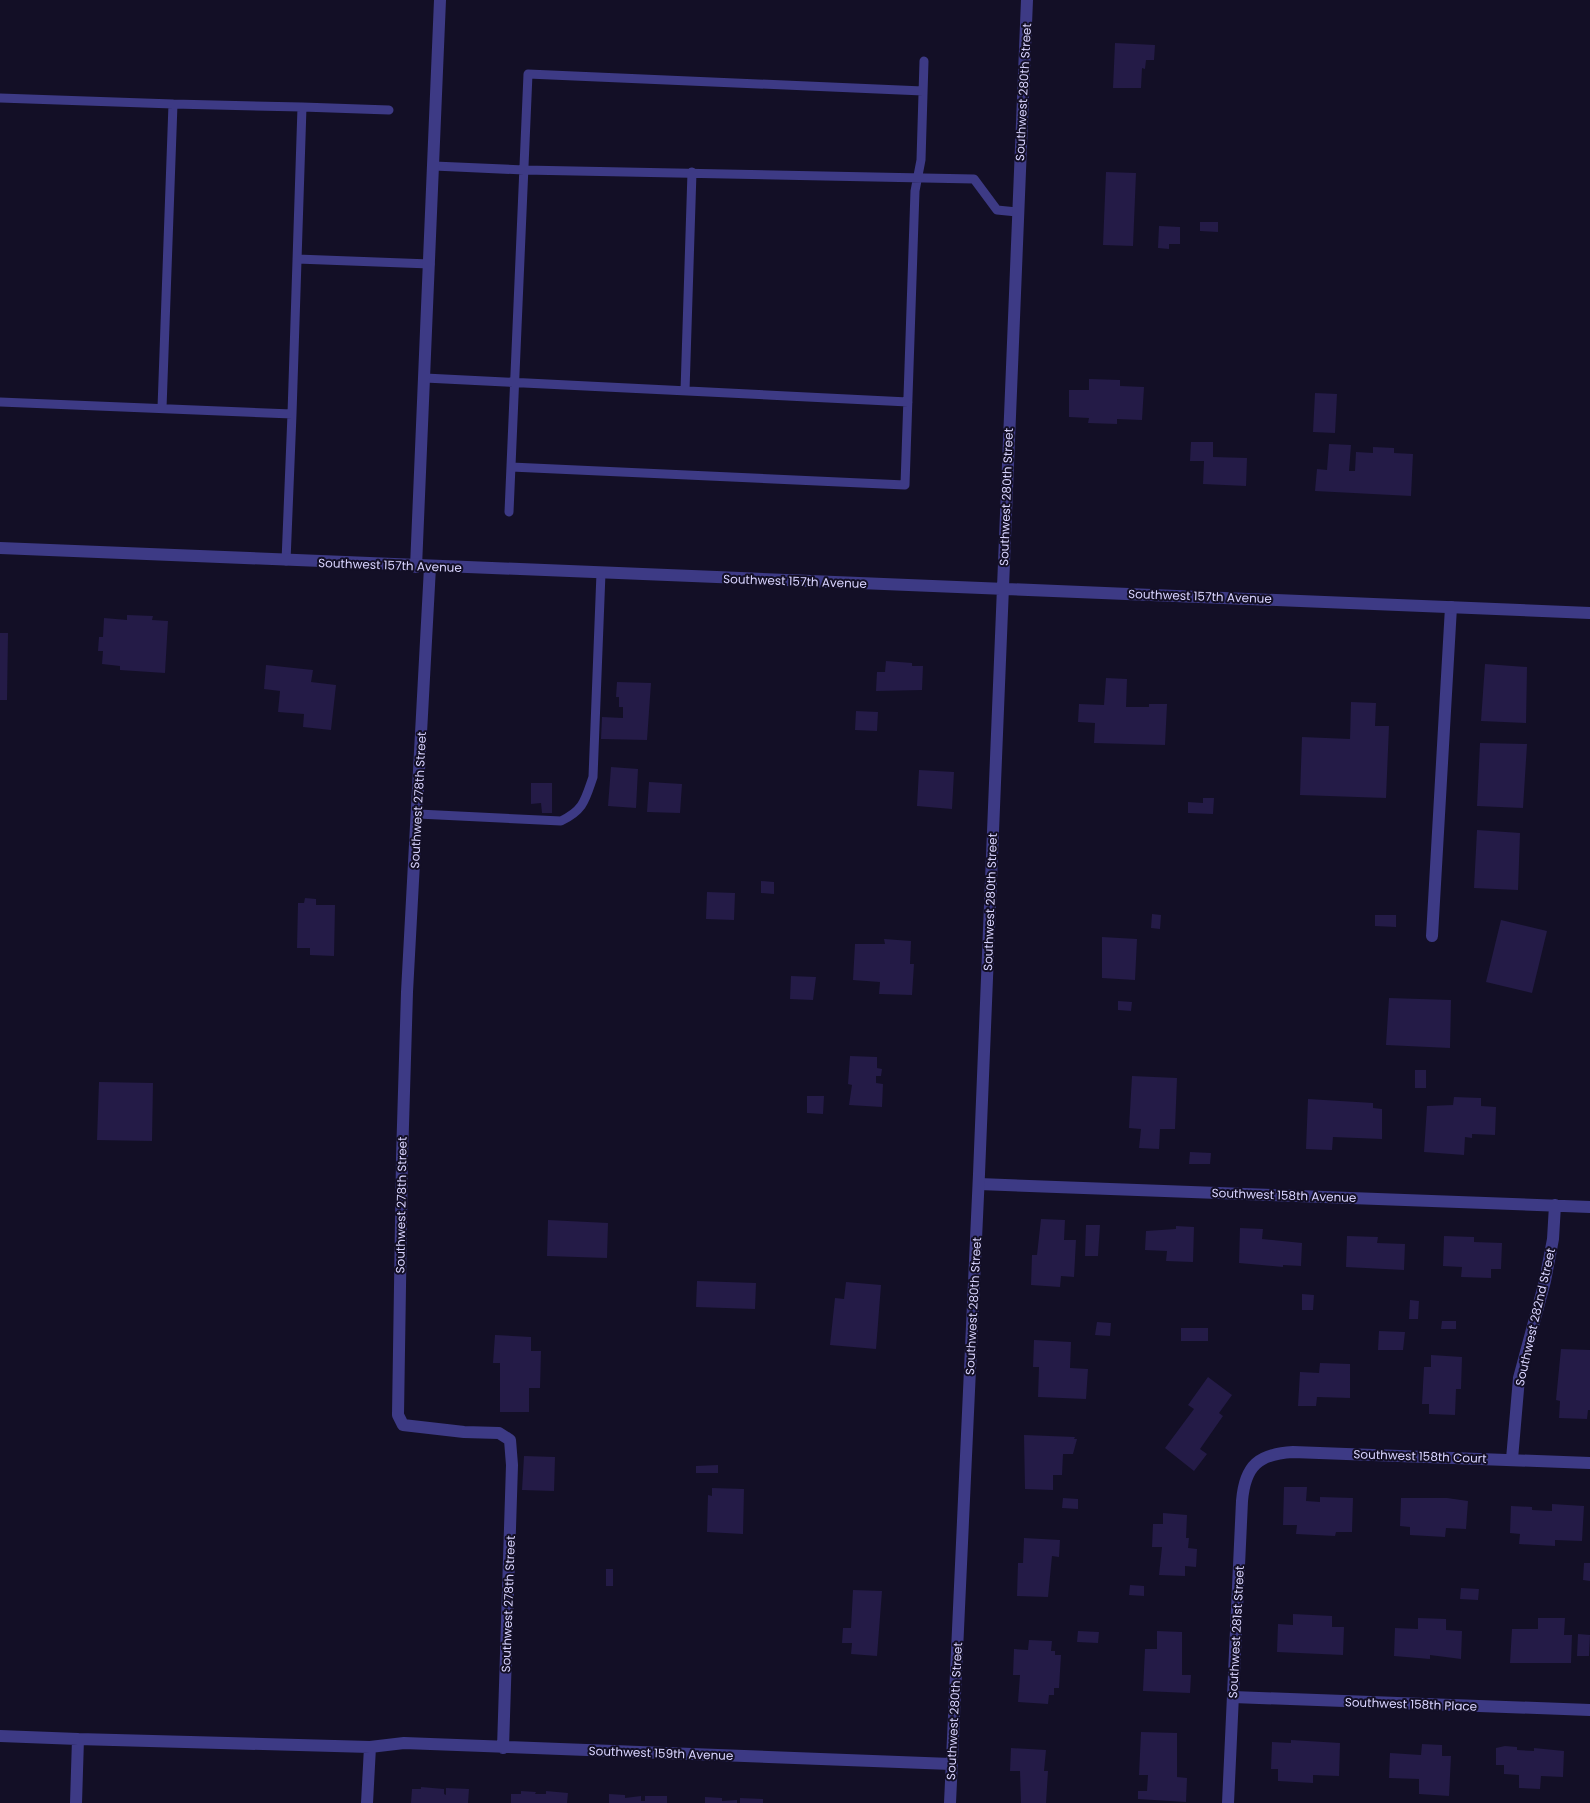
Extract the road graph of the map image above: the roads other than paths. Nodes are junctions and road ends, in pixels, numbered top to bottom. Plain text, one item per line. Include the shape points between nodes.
1 (440, 0) edge
2 (1027, 0) edge
3 (924, 61) dead end
4 (923, 91) junction
5 (0, 98) edge
6 (172, 104) junction
7 (302, 107) junction
8 (389, 110) dead end
9 (434, 166) junction
10 (524, 170) junction
11 (692, 172) junction
12 (918, 177) junction
13 (1017, 212) junction
14 (297, 259) junction
15 (430, 264) junction
16 (425, 378) junction
17 (515, 383) junction
18 (685, 391) junction
19 (0, 402) edge
20 (908, 402) junction
21 (162, 408) junction
22 (292, 414) junction
23 (511, 467) junction
24 (509, 512) dead end
25 (0, 548) edge
26 (286, 560) junction
27 (416, 566) junction
28 (430, 567) junction
29 (601, 573) junction
30 (1002, 589) junction
31 (1451, 607) junction
32 (1590, 613) edge
33 (418, 814) junction
34 (1432, 936) dead end
35 (979, 1184) junction
36 (1555, 1205) junction
37 (1590, 1207) edge
38 (1512, 1459) junction
39 (1590, 1463) edge
40 (1254, 1464) joint
41 (1232, 1697) junction
42 (1590, 1710) edge
43 (0, 1736) edge
44 (78, 1739) junction
45 (370, 1747) junction
46 (503, 1748) junction
47 (951, 1764) junction
48 (76, 1803) edge
49 (367, 1803) edge
50 (950, 1803) edge
51 (1228, 1803) edge

1 - 9 street
2 - 13 street, Southwest 280th Street
3 - 4 lane
4 - 10 lane via 528,74
4 - 12 lane
5 - 6 lane
6 - 7 lane
6 - 21 lane
7 - 8 lane
7 - 14 lane
9 - 10 lane
9 - 15 street
10 - 11 lane
10 - 17 lane
11 - 12 lane
11 - 18 lane
12 - 13 lane via 974,179 997,210
12 - 20 lane
13 - 30 street, Southwest 280th Street
14 - 15 lane
14 - 22 lane
15 - 16 street
16 - 17 lane
16 - 27 street
17 - 18 lane
17 - 23 lane
18 - 20 lane
19 - 21 lane
20 - 23 lane via 905,485
21 - 22 lane
22 - 26 lane
23 - 24 lane
25 - 26 street, Southwest 157th Avenue
26 - 27 street, Southwest 157th Avenue
27 - 28 street, Southwest 157th Avenue
28 - 29 street, Southwest 157th Avenue
28 - 33 street, Southwest 278th Street
29 - 30 street, Southwest 157th Avenue
29 - 33 lane via 592,777 587,796 577,814 561,821
30 - 31 street, Southwest 157th Avenue
30 - 35 street, Southwest 280th Street
31 - 32 street, Southwest 157th Avenue
31 - 34 street
33 - 46 street, Southwest 278th Street via 406,1002 398,1415 403,1425 499,1433 510,1440 512,1465
35 - 36 street, Southwest 158th Avenue
35 - 47 street, Southwest 280th Street
36 - 37 street, Southwest 158th Avenue
36 - 38 street, Southwest 282nd Street via 1548,1267 1519,1378
38 - 39 street, Southwest 158th Court
38 - 40 street, Southwest 158th Court via 1293,1452 1269,1455
40 - 41 street, Southwest 281st Street via 1243,1491
41 - 42 street, Southwest 158th Place
41 - 51 street, Southwest 281st Street
43 - 44 street, Southwest 159th Avenue
44 - 45 street, Southwest 159th Avenue
44 - 48 street
45 - 46 street, Southwest 159th Avenue via 404,1743
45 - 49 street
46 - 47 street, Southwest 159th Avenue
47 - 50 street, Southwest 280th Street

